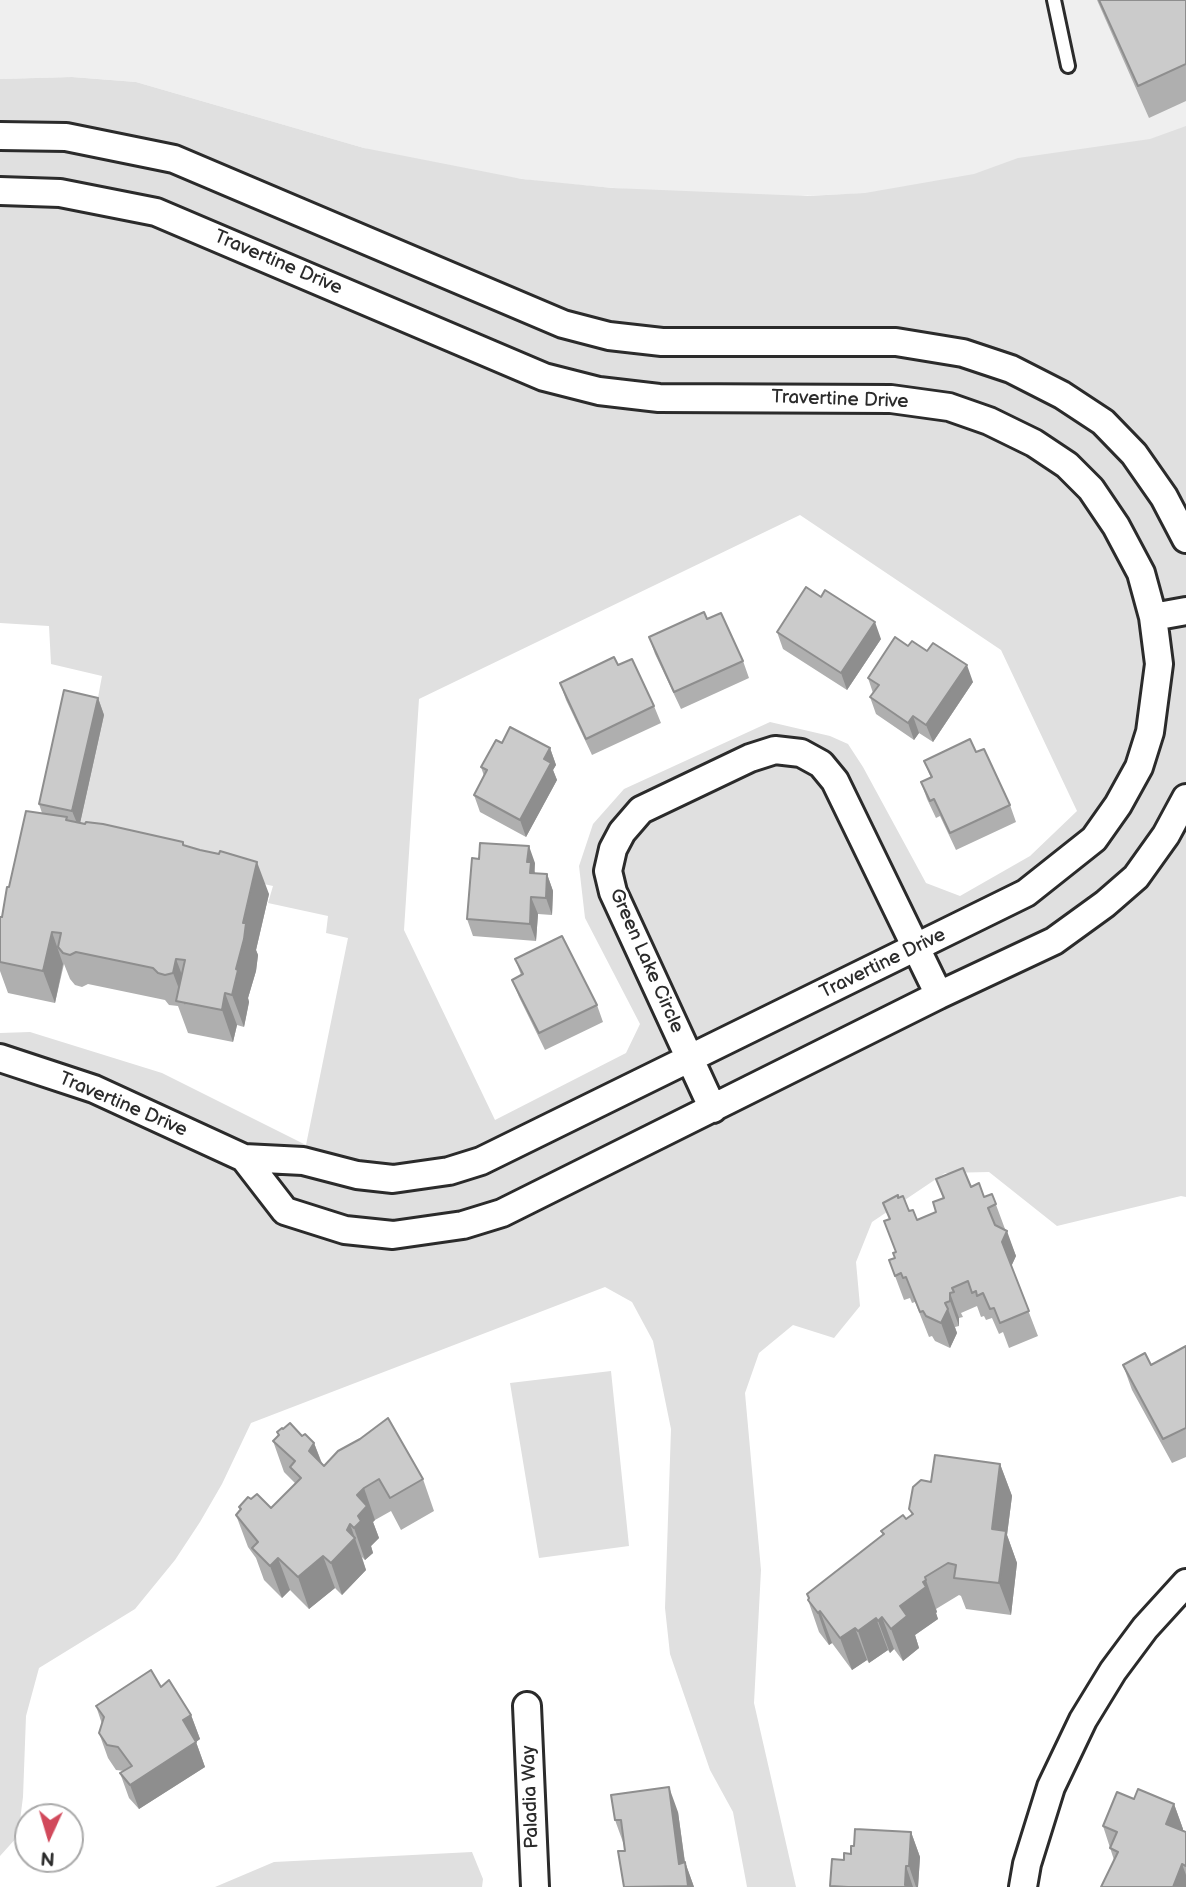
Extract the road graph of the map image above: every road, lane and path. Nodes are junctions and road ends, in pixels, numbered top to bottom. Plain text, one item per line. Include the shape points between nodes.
1 (1054, 0) edge
2 (1068, 66) dead end
3 (0, 135) edge
4 (0, 191) edge
5 (1186, 539) edge
6 (1186, 611) edge
7 (1153, 617) junction
8 (1186, 797) edge
9 (916, 947) junction
10 (939, 995) junction
11 (0, 1058) edge
12 (690, 1060) junction
13 (713, 1109) junction
14 (244, 1158) junction
15 (1186, 1583) edge
16 (527, 1706) dead end
17 (535, 1887) edge
18 (1023, 1887) edge

1 - 2 lane
3 - 5 street via 66,137 174,159 563,324 609,337 662,342 896,342 963,353 1011,369 1103,422 1134,454
4 - 7 street, Travertine Drive via 61,192 156,212 544,377 599,391 659,398 891,398 949,407 989,421 1034,443 1067,465 1091,489 1141,573
6 - 7 street
7 - 9 street, Travertine Drive via 1159,664 1150,732 1139,766 1094,839 1026,894
8 - 10 street, Travertine Drive via 1136,877 1105,904 1055,942
9 - 10 street, Green Lake Circle
9 - 12 street, Travertine Drive
9 - 12 street, Green Lake Circle via 835,781 821,764 801,753 775,750 750,758 641,810 622,832 608,871 613,892
10 - 13 street, Travertine Drive
11 - 14 street, Travertine Drive via 93,1089
12 - 13 street, Green Lake Circle
12 - 14 street, Travertine Drive via 481,1161 449,1171 393,1179 303,1161
13 - 14 street, Travertine Drive via 502,1213 463,1225 393,1235 345,1230 285,1211
15 - 18 street via 1145,1628 1083,1720 1051,1787
16 - 17 street, Paladia Way

